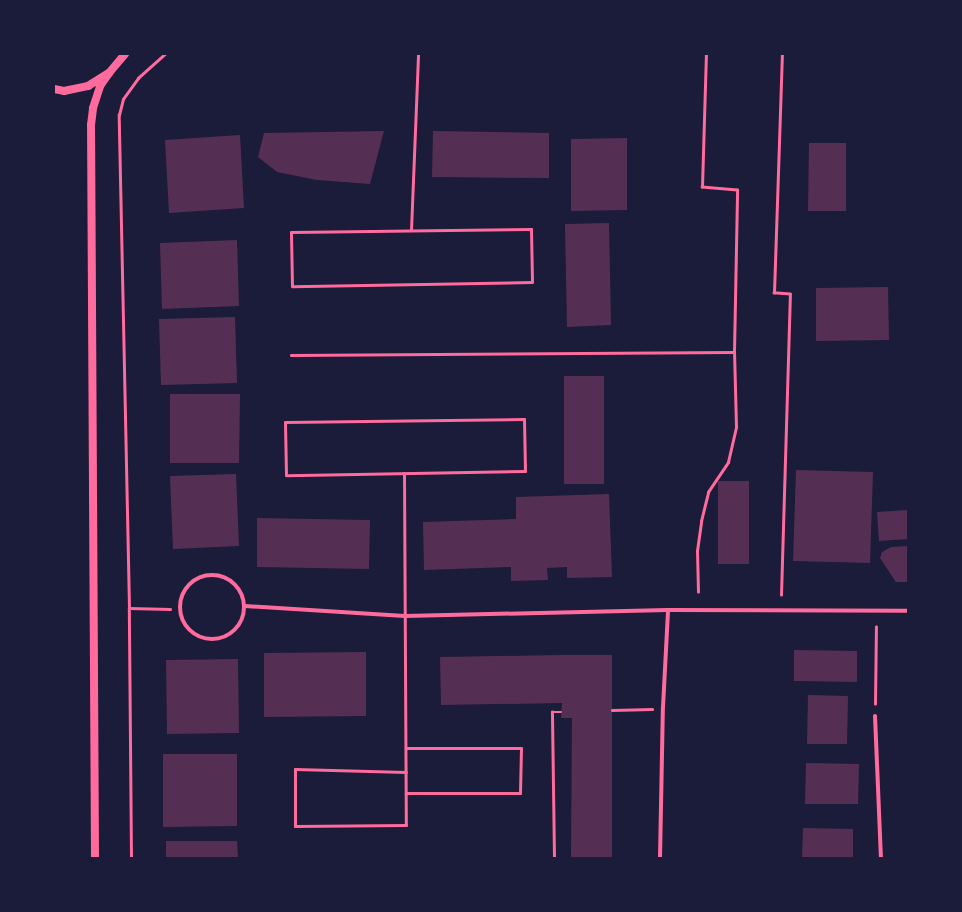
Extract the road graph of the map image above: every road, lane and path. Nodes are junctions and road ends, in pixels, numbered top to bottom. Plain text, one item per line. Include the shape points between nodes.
1 (125, 54) edge
2 (165, 54) edge
3 (418, 54) edge
4 (706, 55) edge
5 (782, 55) dead end
6 (109, 73) junction
7 (54, 89) edge
8 (412, 230) junction
9 (734, 352) junction
10 (291, 355) dead end
11 (404, 473) junction
12 (698, 592) dead end
13 (782, 595) dead end
14 (245, 606) junction
15 (129, 608) junction
16 (170, 609) dead end
17 (668, 610) junction
18 (908, 611) edge
19 (405, 616) junction
20 (876, 627) dead end
21 (652, 709) dead end
22 (612, 710) dead end
23 (562, 712) dead end
24 (875, 716) joint
25 (406, 748) junction
26 (406, 772) junction
27 (406, 793) junction
28 (95, 858) edge
29 (131, 858) edge
30 (554, 858) edge
31 (660, 858) edge
32 (881, 858) edge

1 - 6 main road
2 - 15 path via 138,78 123,99 119,115
3 - 8 lane
4 - 9 path via 702,187 737,190
5 - 13 path via 774,293 790,294
6 - 7 main road via 88,86 64,91
6 - 28 main road via 100,86 93,108 92,125
8 - 8 lane via 291,232 292,286 532,282 531,229
9 - 10 path
9 - 12 path via 736,427 728,462 708,492 701,521 697,551
11 - 11 lane via 525,471 524,419 285,422 286,475
11 - 19 lane
14 - 14 street via 238,586 230,579 220,575 209,575 199,577 183,592 180,613 183,623 199,637 220,639 238,626
14 - 19 street
15 - 16 path
15 - 29 path
17 - 18 street
17 - 19 street
17 - 31 street
19 - 25 lane
20 - 24 path
21 - 22 path
23 - 30 path via 552,712
24 - 32 street
25 - 26 lane
25 - 27 lane via 521,748 520,793
26 - 27 lane
26 - 27 lane via 295,768 295,826 406,825

